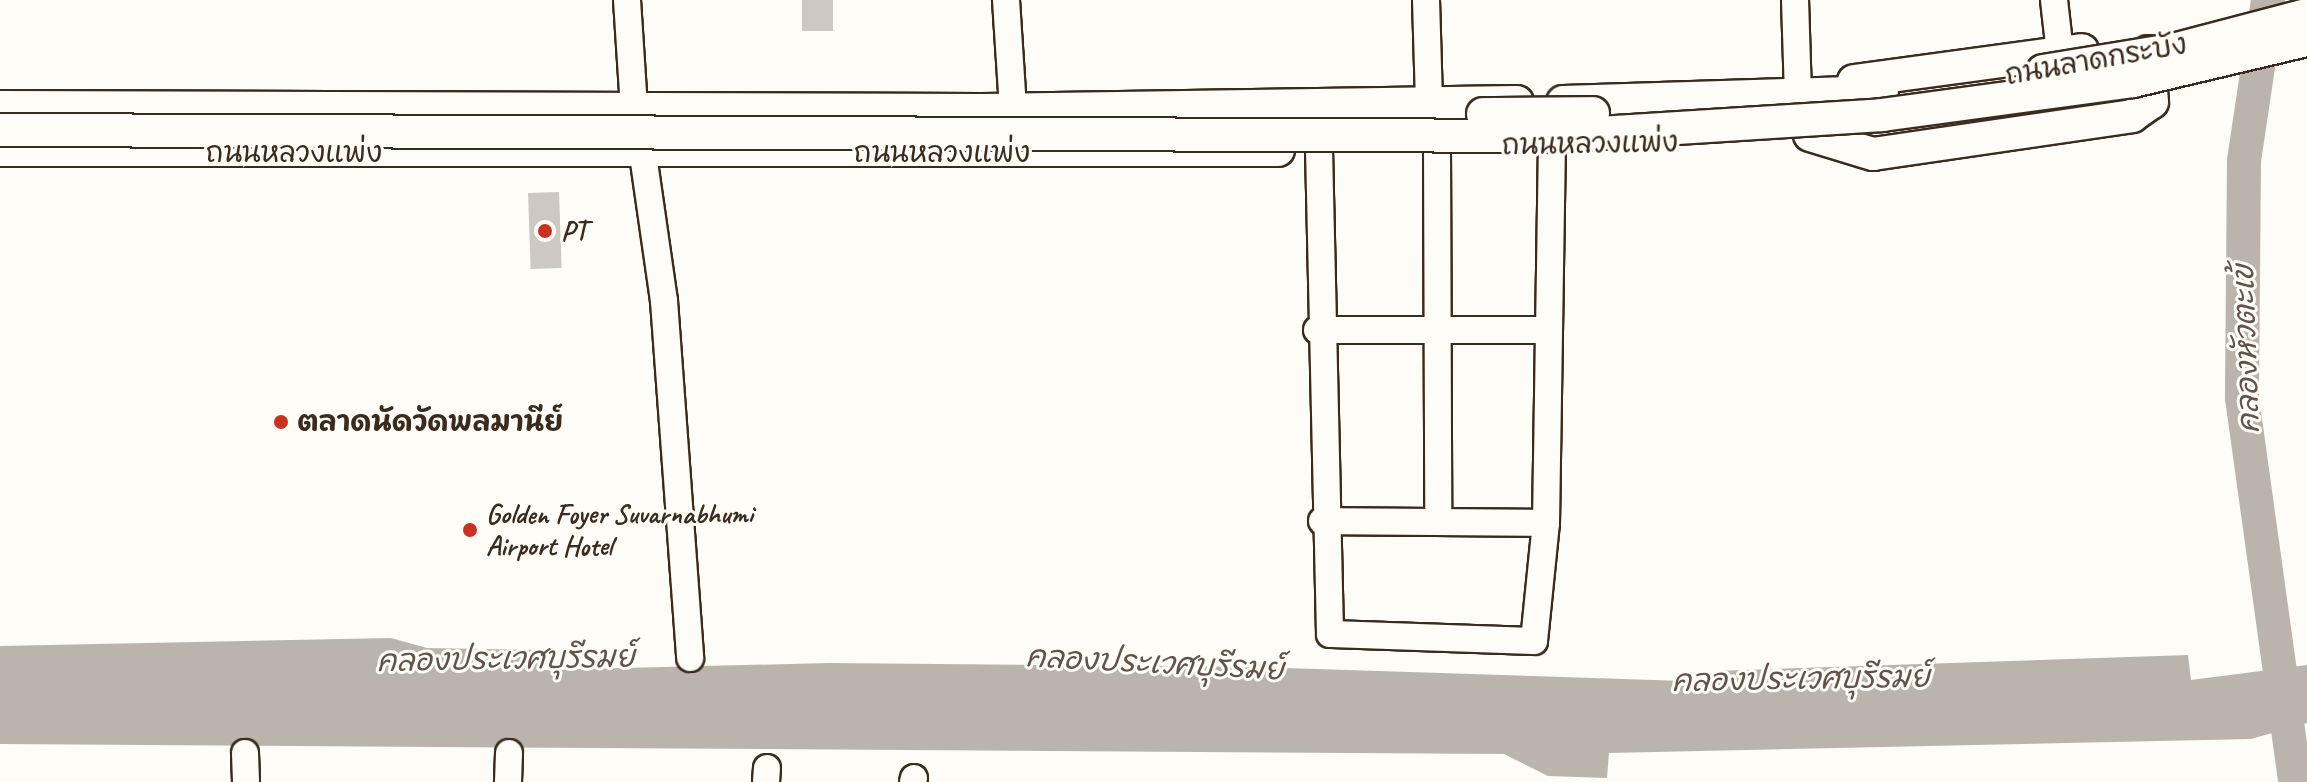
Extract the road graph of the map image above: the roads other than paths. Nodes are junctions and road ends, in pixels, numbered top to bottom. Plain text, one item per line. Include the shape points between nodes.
1 (627, 0) edge
2 (1006, 0) edge
3 (1426, 0) edge
4 (1795, 0) edge
5 (2054, 0) edge
6 (2307, 15) edge
7 (2307, 27) edge
8 (2307, 40) edge
9 (2307, 50) edge
10 (2060, 53) junction
11 (1882, 92) joint
12 (1800, 98) junction
13 (1429, 101) junction
14 (0, 107) edge
15 (1013, 107) junction
16 (176, 108) junction
17 (634, 109) junction
18 (1884, 126) joint
19 (0, 130) edge
20 (1810, 135) junction
21 (1552, 146) junction
22 (1437, 147) junction
23 (1319, 149) junction
24 (0, 150) edge
25 (643, 155) junction
26 (1317, 330) junction
27 (1436, 330) junction
28 (1549, 330) junction
29 (1322, 521) junction
30 (1438, 521) junction
31 (1546, 523) junction
32 (690, 658) dead end
33 (245, 753) dead end
34 (509, 753) dead end
35 (246, 782) edge
36 (508, 782) edge

1 - 17 street
2 - 15 street
3 - 13 street
4 - 12 street
5 - 10 street
6 - 11 main road, ถนนลาดกระบัง, bridge via 2177,49
7 - 16 main road, bridge via 2041,85 1745,113 422,126 281,124
8 - 19 main road, bridge via 2133,81 1882,115 1551,136
9 - 18 main road, ถนนลาดกระบัง via 2183,82
10 - 12 main road via 1880,76
10 - 20 main road via 2144,47 2154,89 2148,111 1873,154
11 - 12 main road, ถนนหลวงแพ่ง
12 - 13 main road, ถนนหลวงแพ่ง
13 - 15 main road, ถนนหลวงแพ่ง
14 - 16 main road, ถนนหลวงแพ่ง
15 - 17 main road, ถนนหลวงแพ่ง
16 - 17 main road, ถนนหลวงแพ่ง
18 - 20 main road, ถนนหลวงแพ่ง
20 - 21 main road, ถนนหลวงแพ่ง
21 - 22 main road, ถนนหลวงแพ่ง
21 - 28 street
22 - 23 main road, ถนนหลวงแพ่ง
22 - 27 street
23 - 25 main road, ถนนหลวงแพ่ง
23 - 26 street
24 - 25 main road, ถนนหลวงแพ่ง
25 - 32 street via 664,301
26 - 27 street
26 - 29 street
27 - 28 street
27 - 30 street
28 - 31 street
29 - 30 street
29 - 31 street via 1330,634 1534,641
30 - 31 street
33 - 35 street
34 - 36 street

